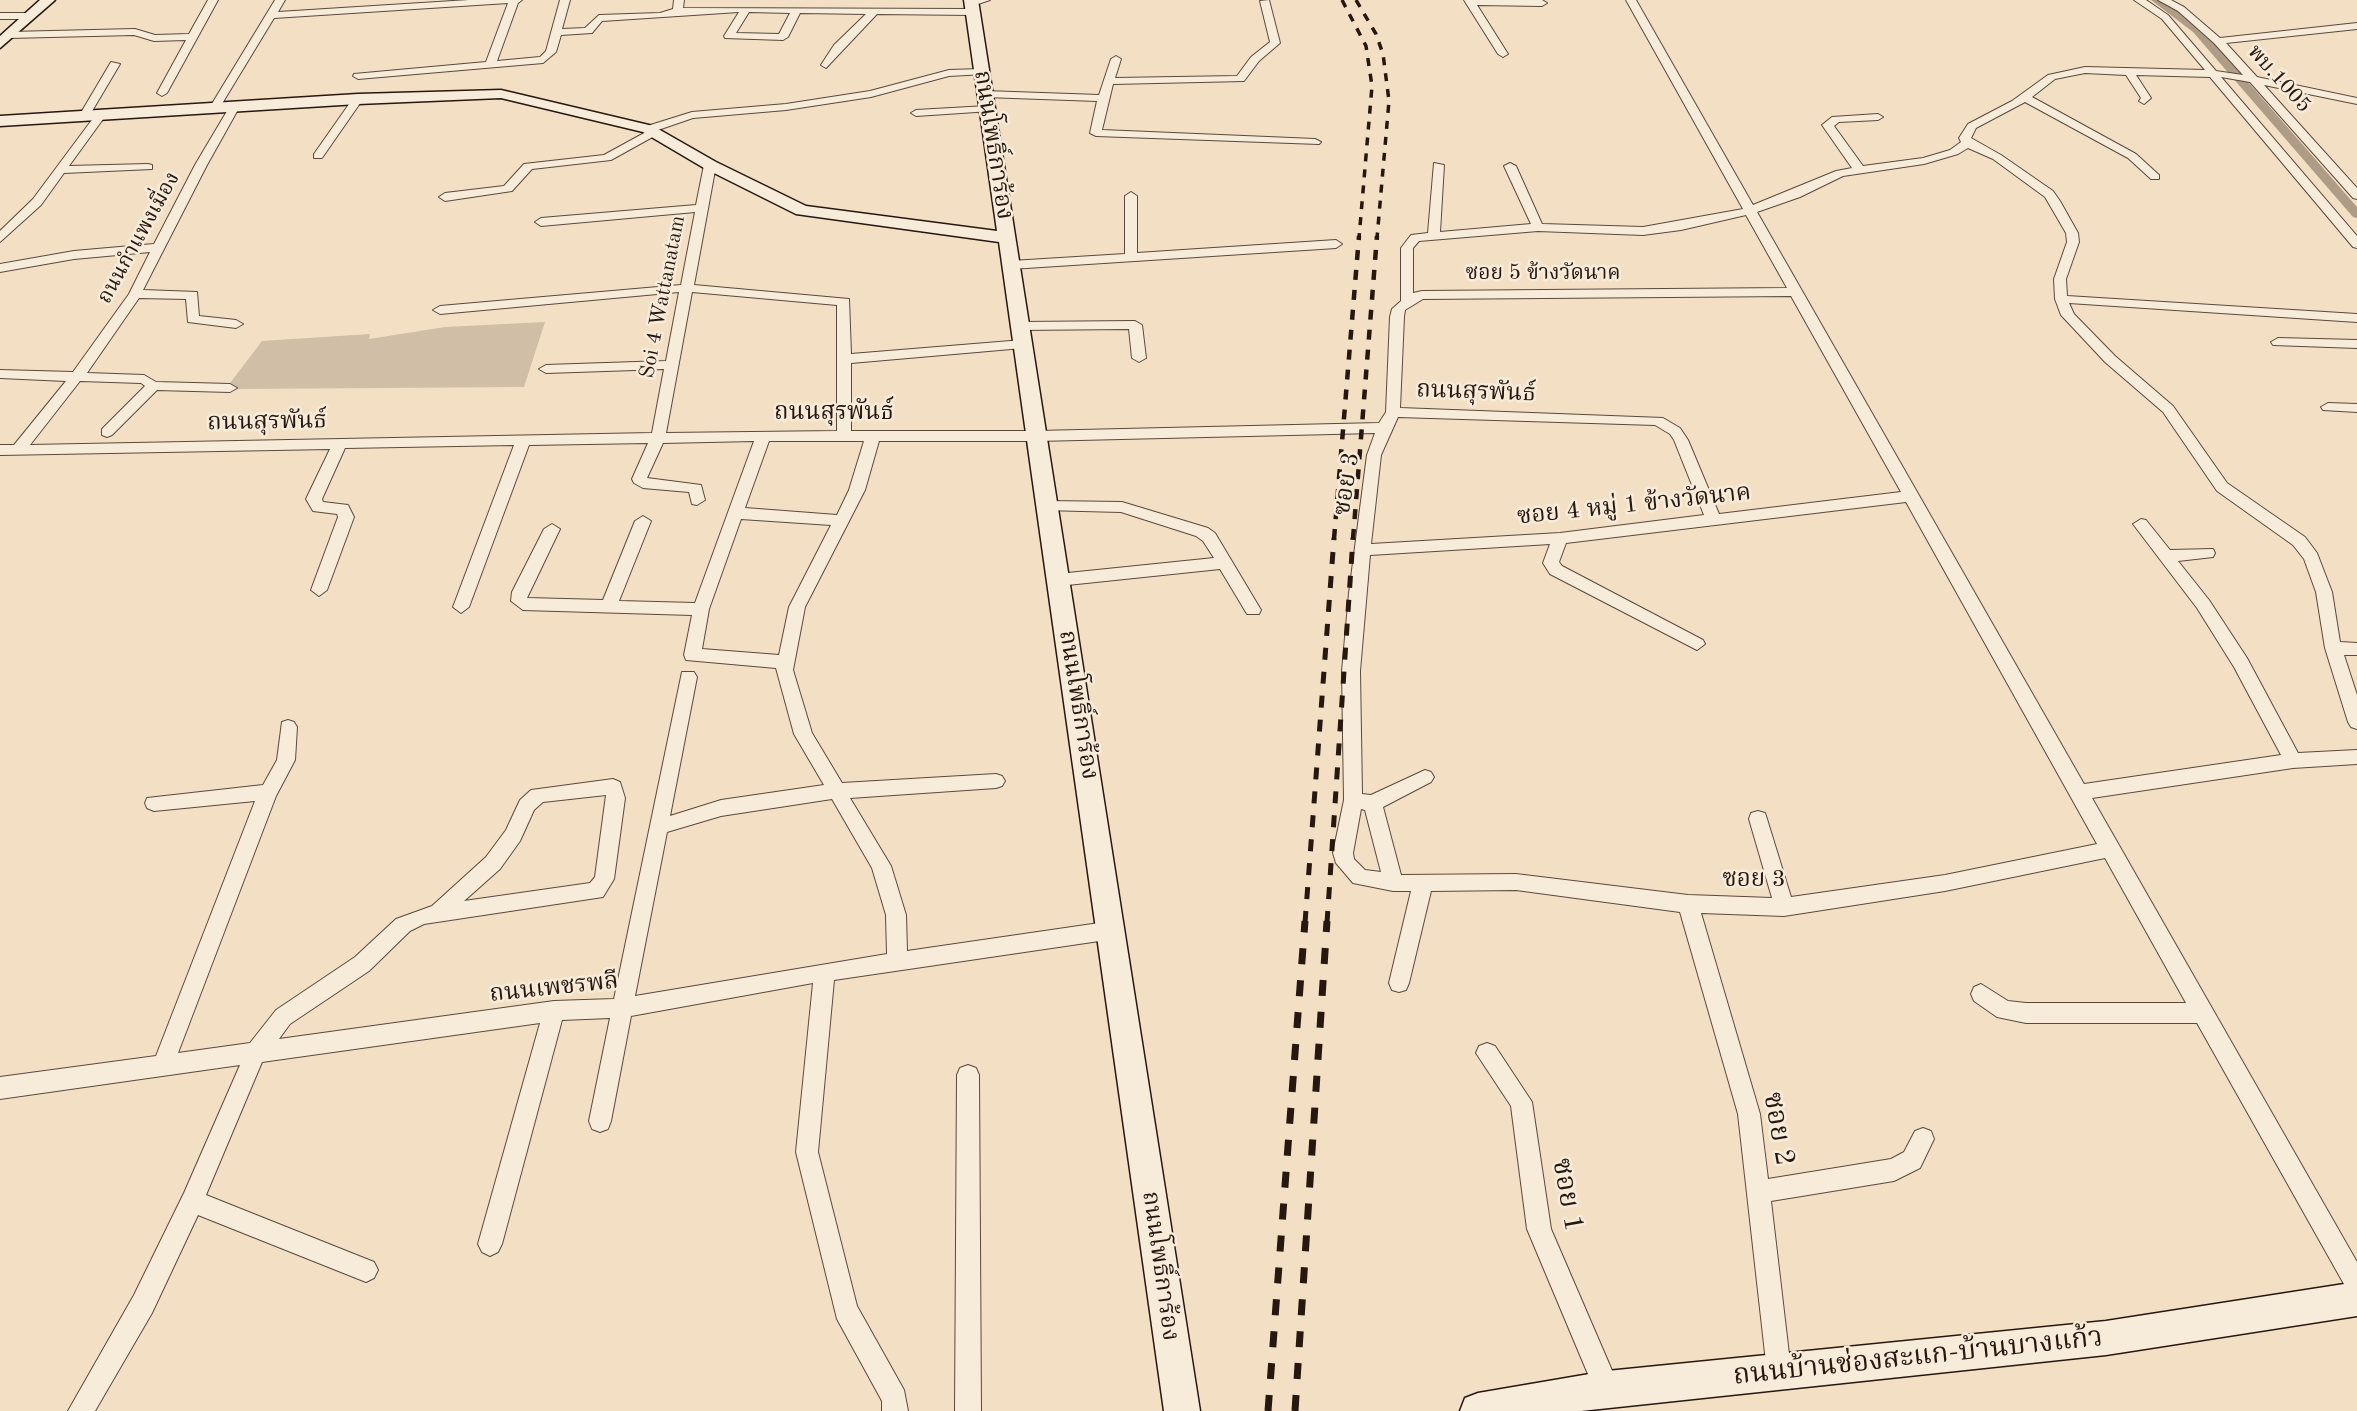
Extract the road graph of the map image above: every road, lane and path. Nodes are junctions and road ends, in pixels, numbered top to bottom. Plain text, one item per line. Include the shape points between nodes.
1 (48, 0) edge
2 (213, 0) edge
3 (280, 0) edge
4 (515, 0) edge
5 (565, 0) edge
6 (847, 0) edge
7 (1630, 0) edge
8 (2139, 0) edge
9 (2163, 0) edge
10 (1265, 1) edge
11 (1470, 1) edge
12 (1542, 3) dead end
13 (975, 4) edge
14 (678, 6) edge
15 (746, 9) junction
16 (796, 10) junction
17 (841, 11) junction
18 (873, 12) junction
19 (271, 15) junction
20 (0, 16) edge
21 (30, 16) junction
22 (2357, 26) edge
23 (557, 32) junction
24 (194, 37) junction
25 (5, 39) edge
26 (2218, 41) junction
27 (1503, 54) dead end
28 (1116, 59) dead end
29 (115, 64) dead end
30 (490, 65) junction
31 (826, 65) dead end
32 (2129, 72) junction
33 (2218, 74) junction
34 (358, 76) dead end
35 (2250, 78) junction
36 (1109, 82) junction
37 (984, 92) junction
38 (162, 93) dead end
39 (2024, 97) junction
40 (1103, 98) junction
41 (358, 99) junction
42 (2144, 101) dead end
43 (2357, 102) edge
44 (235, 106) junction
45 (215, 107) junction
46 (916, 113) dead end
47 (101, 115) junction
48 (84, 116) junction
49 (1878, 117) dead end
50 (0, 121) edge
51 (651, 131) junction
52 (1315, 142) dead end
53 (1967, 143) junction
54 (318, 156) dead end
55 (710, 165) junction
56 (1438, 165) dead end
57 (1510, 166) dead end
58 (148, 167) dead end
59 (1859, 169) junction
60 (60, 170) junction
61 (2155, 177) dead end
62 (2357, 195) edge
63 (1131, 196) dead end
64 (445, 197) dead end
65 (701, 208) junction
66 (1750, 211) junction
67 (541, 222) dead end
68 (1538, 227) junction
69 (1434, 236) junction
70 (0, 238) edge
71 (1009, 238) junction
72 (1336, 244) dead end
73 (2357, 244) edge
74 (161, 247) junction
75 (1131, 257) junction
76 (1011, 265) junction
77 (0, 268) edge
78 (685, 288) junction
79 (1796, 292) junction
80 (135, 294) junction
81 (2061, 299) junction
82 (1407, 300) junction
83 (440, 310) dead end
84 (2357, 318) edge
85 (236, 324) dead end
86 (1021, 335) junction
87 (2278, 342) dead end
88 (2357, 344) edge
89 (1139, 358) dead end
90 (844, 359) junction
91 (671, 365) junction
92 (546, 369) dead end
93 (0, 374) edge
94 (78, 375) junction
95 (153, 386) junction
96 (230, 388) dead end
97 (2328, 407) dead end
98 (2357, 409) edge
99 (1393, 412) junction
100 (1384, 428) junction
101 (107, 432) dead end
102 (763, 436) junction
103 (873, 436) junction
104 (1037, 436) junction
105 (844, 437) junction
106 (658, 438) junction
107 (523, 441) junction
108 (340, 443) junction
109 (0, 450) edge
110 (18, 450) junction
111 (1911, 496) junction
112 (697, 500) dead end
113 (1048, 506) junction
114 (735, 513) junction
115 (839, 520) junction
116 (1714, 520) junction
117 (643, 521) dead end
118 (2141, 524) dead end
119 (552, 529) dead end
120 (1560, 538) junction
121 (1362, 550) junction
122 (2207, 553) dead end
123 (2166, 556) junction
124 (1224, 563) junction
125 (1058, 580) junction
126 (319, 590) dead end
127 (609, 606) junction
128 (461, 607) dead end
129 (701, 609) junction
130 (1253, 610) dead end
131 (1697, 644) dead end
132 (2333, 648) junction
133 (2357, 649) edge
134 (786, 662) junction
135 (688, 677) dead end
136 (2357, 722) edge
137 (288, 727) dead end
138 (2357, 757) edge
139 (2292, 761) junction
140 (1425, 777) dead end
141 (996, 781) dead end
142 (837, 791) junction
143 (2078, 792) junction
144 (267, 795) junction
145 (1353, 800) junction
146 (154, 803) dead end
147 (1373, 803) junction
148 (1758, 819) dead end
149 (658, 827) junction
150 (2110, 849) junction
151 (1423, 882) junction
152 (1393, 883) junction
153 (1688, 904) junction
154 (1784, 906) junction
155 (439, 911) junction
156 (1112, 930) junction
157 (897, 963) junction
158 (824, 972) junction
159 (1399, 983) dead end
160 (1981, 994) dead end
161 (622, 1008) junction
162 (554, 1011) junction
163 (2203, 1013) junction
164 (1487, 1053) dead end
165 (255, 1054) junction
166 (163, 1065) junction
167 (968, 1075) dead end
168 (0, 1088) edge
169 (600, 1121) dead end
170 (1923, 1139) dead end
171 (1758, 1192) junction
172 (192, 1201) junction
173 (489, 1244) dead end
174 (366, 1270) dead end
175 (2357, 1285) edge
176 (2357, 1299) edge
177 (1779, 1371) junction
178 (1607, 1389) junction
179 (81, 1411) edge
180 (895, 1411) edge
181 (968, 1411) edge
182 (1182, 1411) edge
183 (1478, 1411) edge

1 - 21 street
2 - 24 street
3 - 19 street
4 - 19 street
4 - 30 street
5 - 23 street
6 - 17 street
7 - 66 street
8 - 33 street via 2165,17
9 - 26 street, พบ.1005 via 2181,9
10 - 36 street via 1275,43 1240,79
11 - 12 street
11 - 27 street
13 - 18 street
13 - 37 street, ถนนโพธิ์การ้อง
14 - 15 street
14 - 23 street via 660,16 599,18 588,31
15 - 16 street
15 - 16 street via 729,36 783,37
16 - 17 street
17 - 18 street
18 - 31 street
19 - 45 street
20 - 21 street
21 - 25 street
22 - 26 street
23 - 30 street via 551,52 543,60
24 - 25 street via 154,38 135,32
24 - 38 street
26 - 35 street, พบ.1005
28 - 36 street
29 - 48 street
30 - 34 street
32 - 33 street
32 - 39 street via 2068,72 2043,81
32 - 42 street
33 - 35 street
33 - 73 street
35 - 43 street
35 - 62 street, พบ.1005
36 - 40 street
37 - 40 street
37 - 46 street
37 - 51 street via 948,73 871,94 692,115
37 - 71 street, ถนนโพธิ์การ้อง
39 - 53 street via 1972,126
39 - 61 street via 2132,156
40 - 52 street via 1096,133
41 - 44 street
41 - 51 street via 501,94
41 - 54 street
44 - 45 street
44 - 74 street, ถนนกำแพงเมี่อง
45 - 47 street
47 - 48 street
47 - 60 street
48 - 50 street
49 - 59 street via 1836,119 1828,125
51 - 55 street
51 - 64 street via 607,158 528,166 508,189
53 - 59 street via 1940,158
53 - 81 street via 1997,157 2054,201 2073,242 2060,279
55 - 65 street, Soi 4 Wattanatam
55 - 71 street via 802,210
56 - 69 street
57 - 68 street
58 - 60 street
59 - 66 street via 1823,179
60 - 70 street via 37,202
63 - 75 street
65 - 67 street
65 - 78 street, Soi 4 Wattanatam
66 - 68 street via 1643,231
66 - 79 street
68 - 69 street
69 - 82 street via 1415,238 1407,248
71 - 76 street, ถนนโพธิ์การ้อง
72 - 75 street
74 - 77 street
74 - 80 street, ถนนกำแพงเมี่อง
75 - 76 street
76 - 86 street, ถนนโพธิ์การ้อง
78 - 83 street
78 - 90 street via 844,302
78 - 91 street, Soi 4 Wattanatam
79 - 82 street, ซอย 5 ข้างวัดนาค via 1422,295
79 - 111 street
80 - 85 street via 192,295 193,319
80 - 94 street, ถนนกำแพงเมี่อง
81 - 84 street
81 - 132 street via 2068,315 2102,352 2168,409 2222,486 2299,541 2312,557 2324,592
82 - 99 street via 1397,317
86 - 89 street via 1135,326
86 - 90 street
86 - 104 street, ถนนโพธิ์การ้อง
87 - 88 street
90 - 105 street
91 - 92 street
91 - 106 street, Soi 4 Wattanatam
93 - 94 street
94 - 95 street via 144,379
94 - 110 street, ถนนกำแพงเมี่อง
95 - 96 street
95 - 101 street
97 - 98 street
99 - 100 street, ถนนสุรพันธ์
99 - 116 street, ถนนสุรพันธ์ via 1658,421 1681,440
100 - 104 street, ถนนสุรพันธ์
100 - 121 street, ซอย 3 via 1374,455
102 - 105 street, ถนนสุรพันธ์
102 - 106 street, ถนนสุรพันธ์
102 - 114 street
103 - 104 street, ถนนสุรพันธ์
103 - 105 street, ถนนสุรพันธ์
103 - 115 street via 857,489
104 - 113 street, ถนนโพธิ์การ้อง
106 - 107 street, ถนนสุรพันธ์
106 - 112 street, Soi 4 Wattanatam via 640,483 692,487
107 - 108 street, ถนนสุรพันธ์
107 - 128 street
108 - 110 street, ถนนสุรพันธ์
108 - 126 street via 314,499 318,507 343,509 346,517
109 - 110 street, ถนนสุรพันธ์
111 - 116 street, ซอย 4 หมู่ 1 ข้างวัดนาค
111 - 143 street
113 - 124 street via 1122,507 1190,527 1209,537
113 - 125 street, ถนนโพธิ์การ้อง
114 - 115 street
114 - 129 street
115 - 134 street via 797,607
116 - 120 street, ซอย 4 หมู่ 1 ข้างวัดนาค
117 - 127 street
118 - 123 street
119 - 127 street via 519,601
120 - 121 street, ซอย 4 หมู่ 1 ข้างวัดนาค
120 - 131 street via 1551,563 1556,570
121 - 145 street, ซอย 3 via 1351,671
122 - 123 street
123 - 139 street via 2241,663
124 - 125 street
124 - 130 street
125 - 156 street, ถนนโพธิ์การ้อง
127 - 129 street
129 - 134 street via 692,655
132 - 133 street
132 - 136 street
134 - 142 street via 784,670 803,734
135 - 149 street
137 - 144 street via 286,760
138 - 139 street
139 - 143 street
140 - 147 street
141 - 142 street
142 - 149 street via 721,808
142 - 157 street via 881,866 896,915
143 - 150 street
144 - 146 street
144 - 166 street
145 - 147 street
145 - 152 street, ซอย 3 via 1343,853 1346,863 1360,877
147 - 152 street
148 - 154 street
149 - 161 street
150 - 154 street, ซอย 3 via 1945,883
150 - 163 street
151 - 152 street, ซอย 3
151 - 153 street, ซอย 3 via 1543,883
151 - 159 street
153 - 154 street, ซอย 3
153 - 171 street, ซอย 2 via 1749,1114
155 - 155 street via 596,891 604,879 616,798 613,787 538,795 527,805 493,863
155 - 165 street via 403,925 362,964 292,1009
156 - 157 street, ถนนเพชรพลี
156 - 182 street, ถนนโพธิ์การ้อง
157 - 158 street, ถนนเพชรพลี
158 - 161 street, ถนนเพชรพลี
158 - 180 street via 807,1152 846,1310 895,1399
160 - 163 street via 2004,1010 2026,1013
161 - 162 street, ถนนเพชรพลี
161 - 169 street
162 - 165 street, ถนนเพชรพลี
162 - 173 street
163 - 175 street
164 - 178 street, ซอย 1 via 1521,1102 1539,1229
165 - 166 street, ถนนเพชรพลี
165 - 172 street
166 - 168 street, ถนนเพชรพลี
167 - 181 street
170 - 171 street via 1912,1160 1894,1170
171 - 177 street, ซอย 2
172 - 174 street
172 - 179 street via 143,1304
176 - 177 street, ถนนบ้านช่องสะแก-บ้านบางแก้ว via 2106,1338
177 - 178 street, ถนนบ้านช่องสะแก-บ้านบางแก้ว
178 - 183 street, ถนนบ้านช่องสะแก-บ้านบางแก้ว

